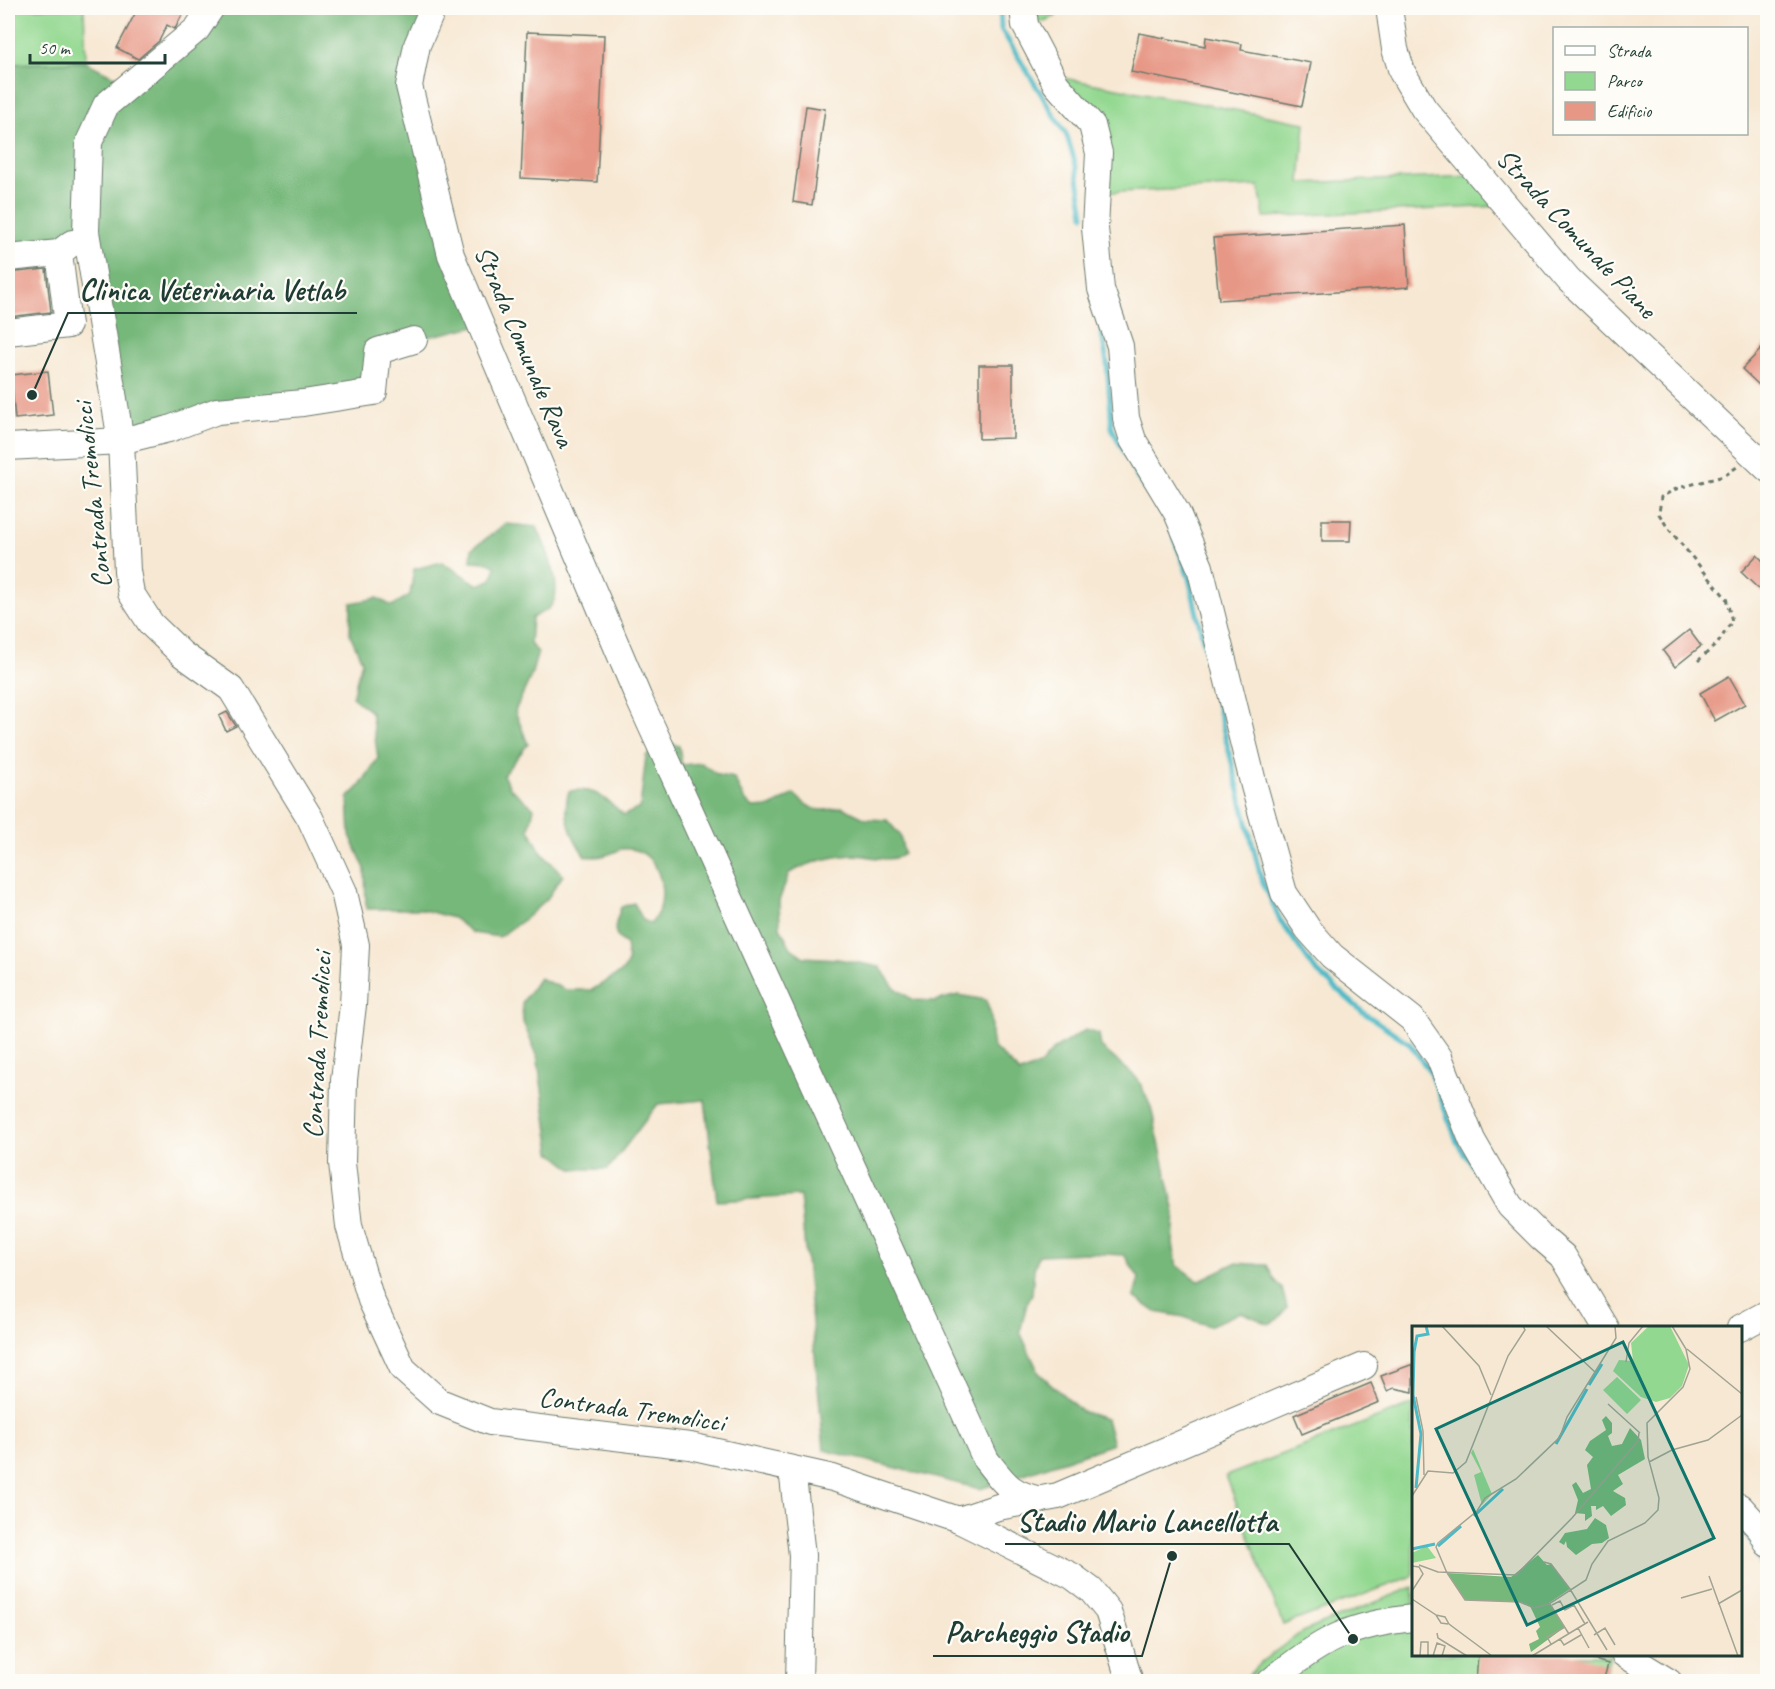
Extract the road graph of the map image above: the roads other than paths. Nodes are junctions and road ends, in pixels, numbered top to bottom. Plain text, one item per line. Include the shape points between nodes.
1 (211, 8) edge
2 (433, 8) edge
3 (1023, 8) edge
4 (1389, 8) edge
5 (86, 232) junction
6 (59, 253) junction
7 (8, 258) edge
8 (8, 332) edge
9 (414, 340) dead end
10 (121, 441) junction
11 (8, 447) edge
12 (1761, 463) edge
13 (1767, 1313) edge
14 (1605, 1326) edge
15 (1742, 1327) edge
16 (1364, 1366) dead end
17 (792, 1469) junction
18 (999, 1498) junction
19 (1742, 1509) edge
20 (959, 1520) junction
21 (1767, 1544) edge
22 (1412, 1618) edge
23 (1627, 1656) edge
24 (799, 1682) edge
25 (1130, 1682) edge
26 (1270, 1682) edge
27 (1669, 1682) edge

1 - 5 street, Contrada Tremolicci via 197,29 106,105 89,141
2 - 18 street, Strada Comunale Rava via 417,45 409,86 451,255 639,699 986,1460
3 - 14 street via 1025,25 1056,84 1092,125 1099,153 1095,228 1101,289 1120,346 1126,418 1133,440 1177,513 1200,567 1284,893 1332,956 1412,1019 1438,1058 1472,1140 1510,1206 1563,1256
4 - 12 street, Strada Comunale Piane via 1402,72 1424,109 1569,280
5 - 6 street
5 - 10 street, Contrada Tremolicci
6 - 7 street
6 - 8 street via 68,325
9 - 10 street via 378,351 374,392 218,411
10 - 11 street
10 - 17 street, Contrada Tremolicci via 131,593 151,624 182,654 231,689 310,818 344,892 356,945 344,1080 342,1163 349,1226 371,1300 403,1369 440,1402 490,1422 690,1446
13 - 15 street
16 - 18 street via 1058,1496 1040,1500
17 - 20 street, Contrada Tremolicci via 833,1478
17 - 24 street via 802,1555
18 - 20 street
19 - 21 street via 1761,1530
20 - 25 street, Contrada Tremolicci via 1072,1576 1091,1590 1108,1611
22 - 26 street via 1359,1626 1312,1648
23 - 27 street

